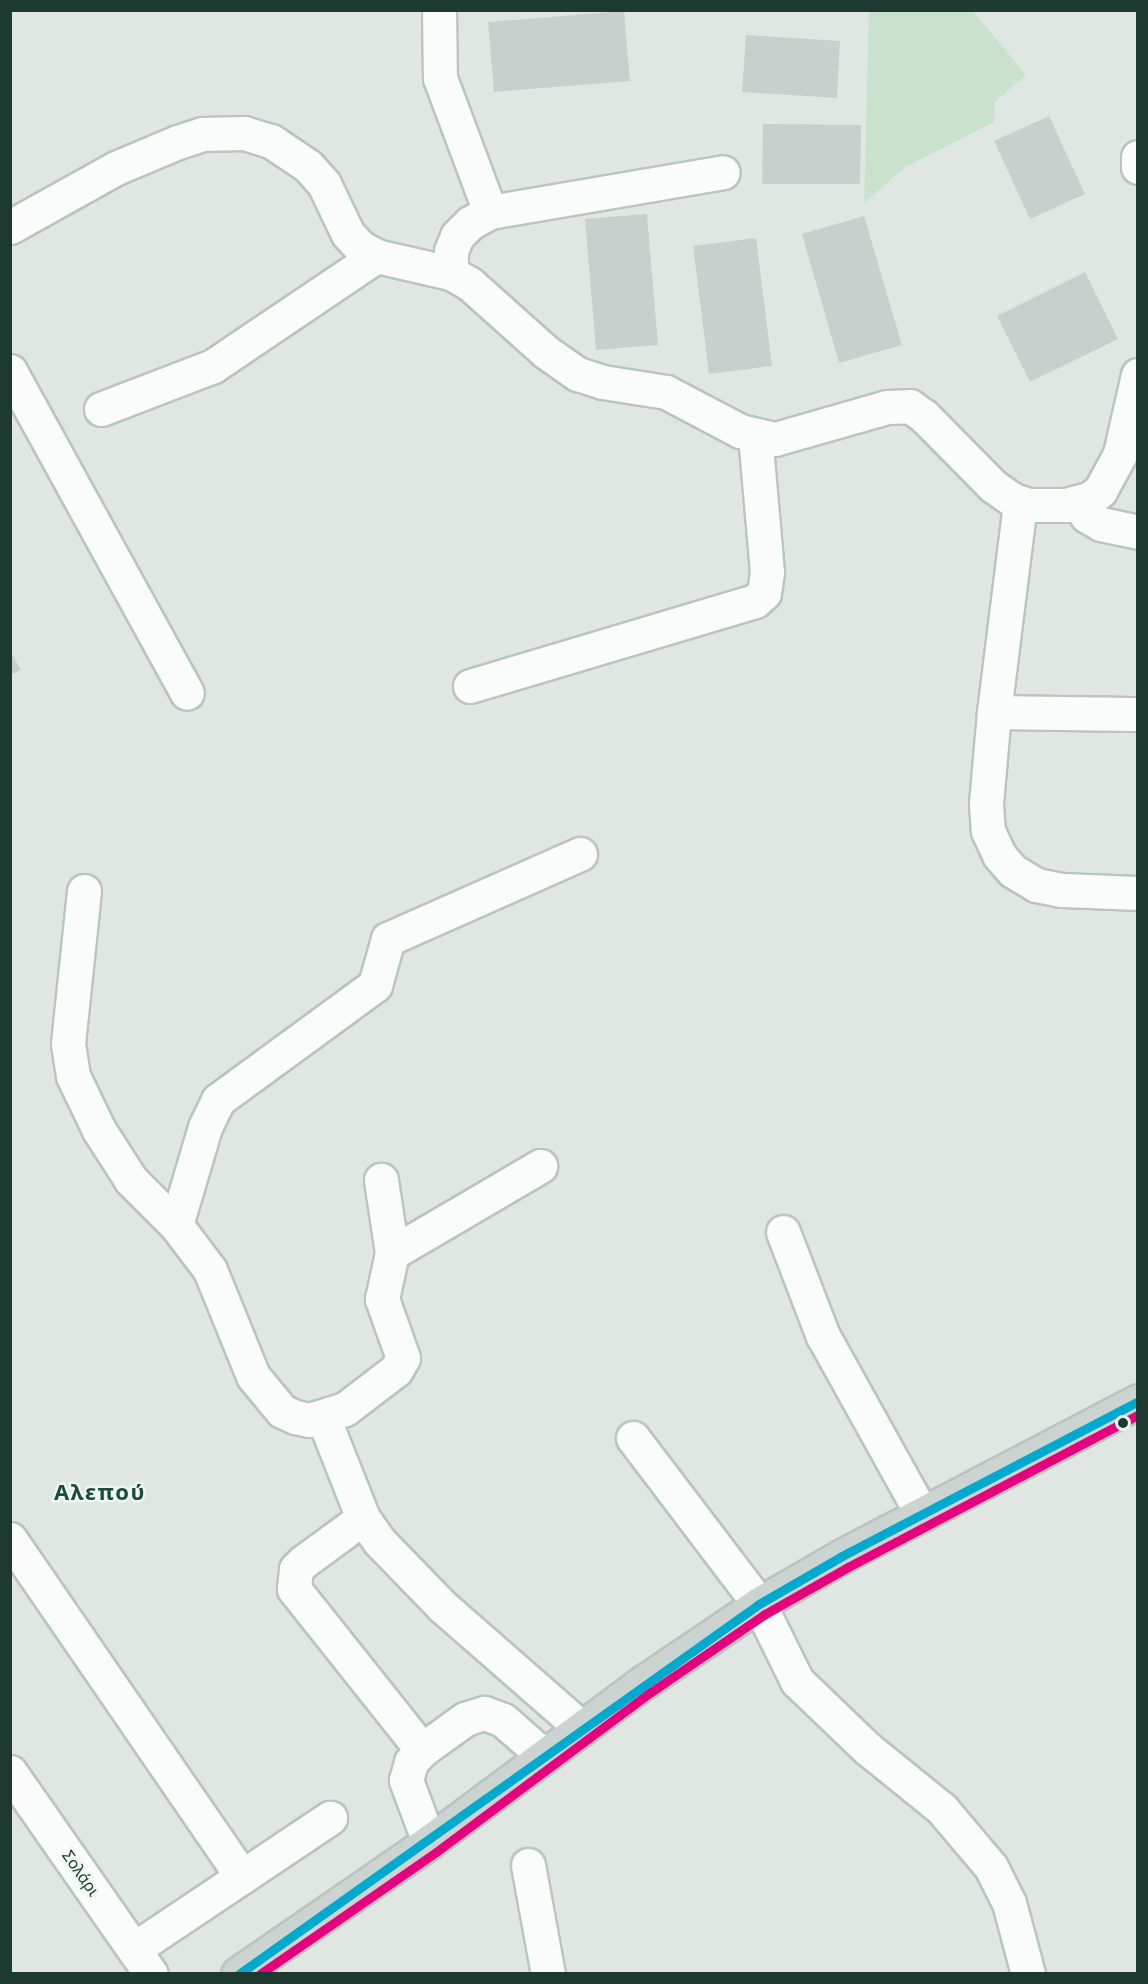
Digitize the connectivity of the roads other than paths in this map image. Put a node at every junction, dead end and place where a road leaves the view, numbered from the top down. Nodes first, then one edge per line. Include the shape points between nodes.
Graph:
1 (438, 10) edge
2 (1137, 157) edge
3 (1137, 168) edge
4 (723, 172) dead end
5 (490, 212) junction
6 (10, 227) edge
7 (376, 256) junction
8 (452, 273) junction
9 (10, 371) edge
10 (1137, 375) edge
11 (101, 409) dead end
12 (755, 436) junction
13 (1077, 502) junction
14 (1020, 503) junction
15 (1137, 532) edge
16 (470, 687) dead end
17 (187, 693) dead end
18 (994, 712) junction
19 (1137, 714) edge
20 (580, 854) dead end
21 (84, 891) dead end
22 (1137, 893) edge
23 (540, 1166) dead end
24 (381, 1180) dead end
25 (176, 1226) junction
26 (783, 1232) dead end
27 (392, 1253) junction
28 (1137, 1401) edge
29 (323, 1417) junction
30 (633, 1438) dead end
31 (921, 1514) junction
32 (363, 1518) junction
33 (10, 1539) edge
34 (759, 1604) junction
35 (580, 1727) junction
36 (422, 1750) junction
37 (543, 1755) junction
38 (10, 1772) edge
39 (330, 1818) dead end
40 (429, 1842) junction
41 (528, 1865) dead end
42 (242, 1877) junction
43 (142, 1961) edge
44 (238, 1974) edge
45 (548, 1974) edge
46 (1028, 1974) edge

1 - 5 street via 440,78
2 - 3 street
4 - 5 street
5 - 8 street via 457,236 451,251
6 - 7 street via 116,168 178,142 202,134 244,133 271,141 308,166 324,184 348,234
7 - 8 street
7 - 11 street via 213,366
8 - 12 street via 494,302 566,368 603,382 666,392
9 - 17 street
10 - 13 street via 1128,428 1114,470 1100,491
12 - 14 street via 794,436 887,407 910,406 993,486
12 - 16 street via 767,572 764,593 755,601
13 - 14 street via 1050,506
13 - 15 street via 1087,516 1108,527
14 - 18 street
18 - 19 street
18 - 22 street via 986,804 988,831 999,855 1036,885
20 - 25 street via 388,939 375,985 218,1100 205,1127
21 - 25 street via 68,1044 70,1069 99,1130 131,1180
23 - 27 street
24 - 27 street
25 - 29 street via 210,1270 253,1376 270,1399 295,1417
26 - 31 street via 823,1336
27 - 29 street via 382,1299 403,1351 400,1364 345,1409
28 - 31 main road
29 - 32 street
30 - 34 street
31 - 34 main road
32 - 35 street via 379,1541 442,1606
32 - 36 street via 296,1569 294,1588
33 - 42 street
34 - 35 main road
34 - 46 street via 797,1681 868,1749 942,1809 991,1867 1009,1903
35 - 37 main road
36 - 37 street via 465,1719 484,1713 503,1720
36 - 40 street via 411,1762 406,1780
37 - 40 main road
38 - 43 street, Σολάρι
39 - 42 street
40 - 44 main road
41 - 45 street
42 - 43 street

